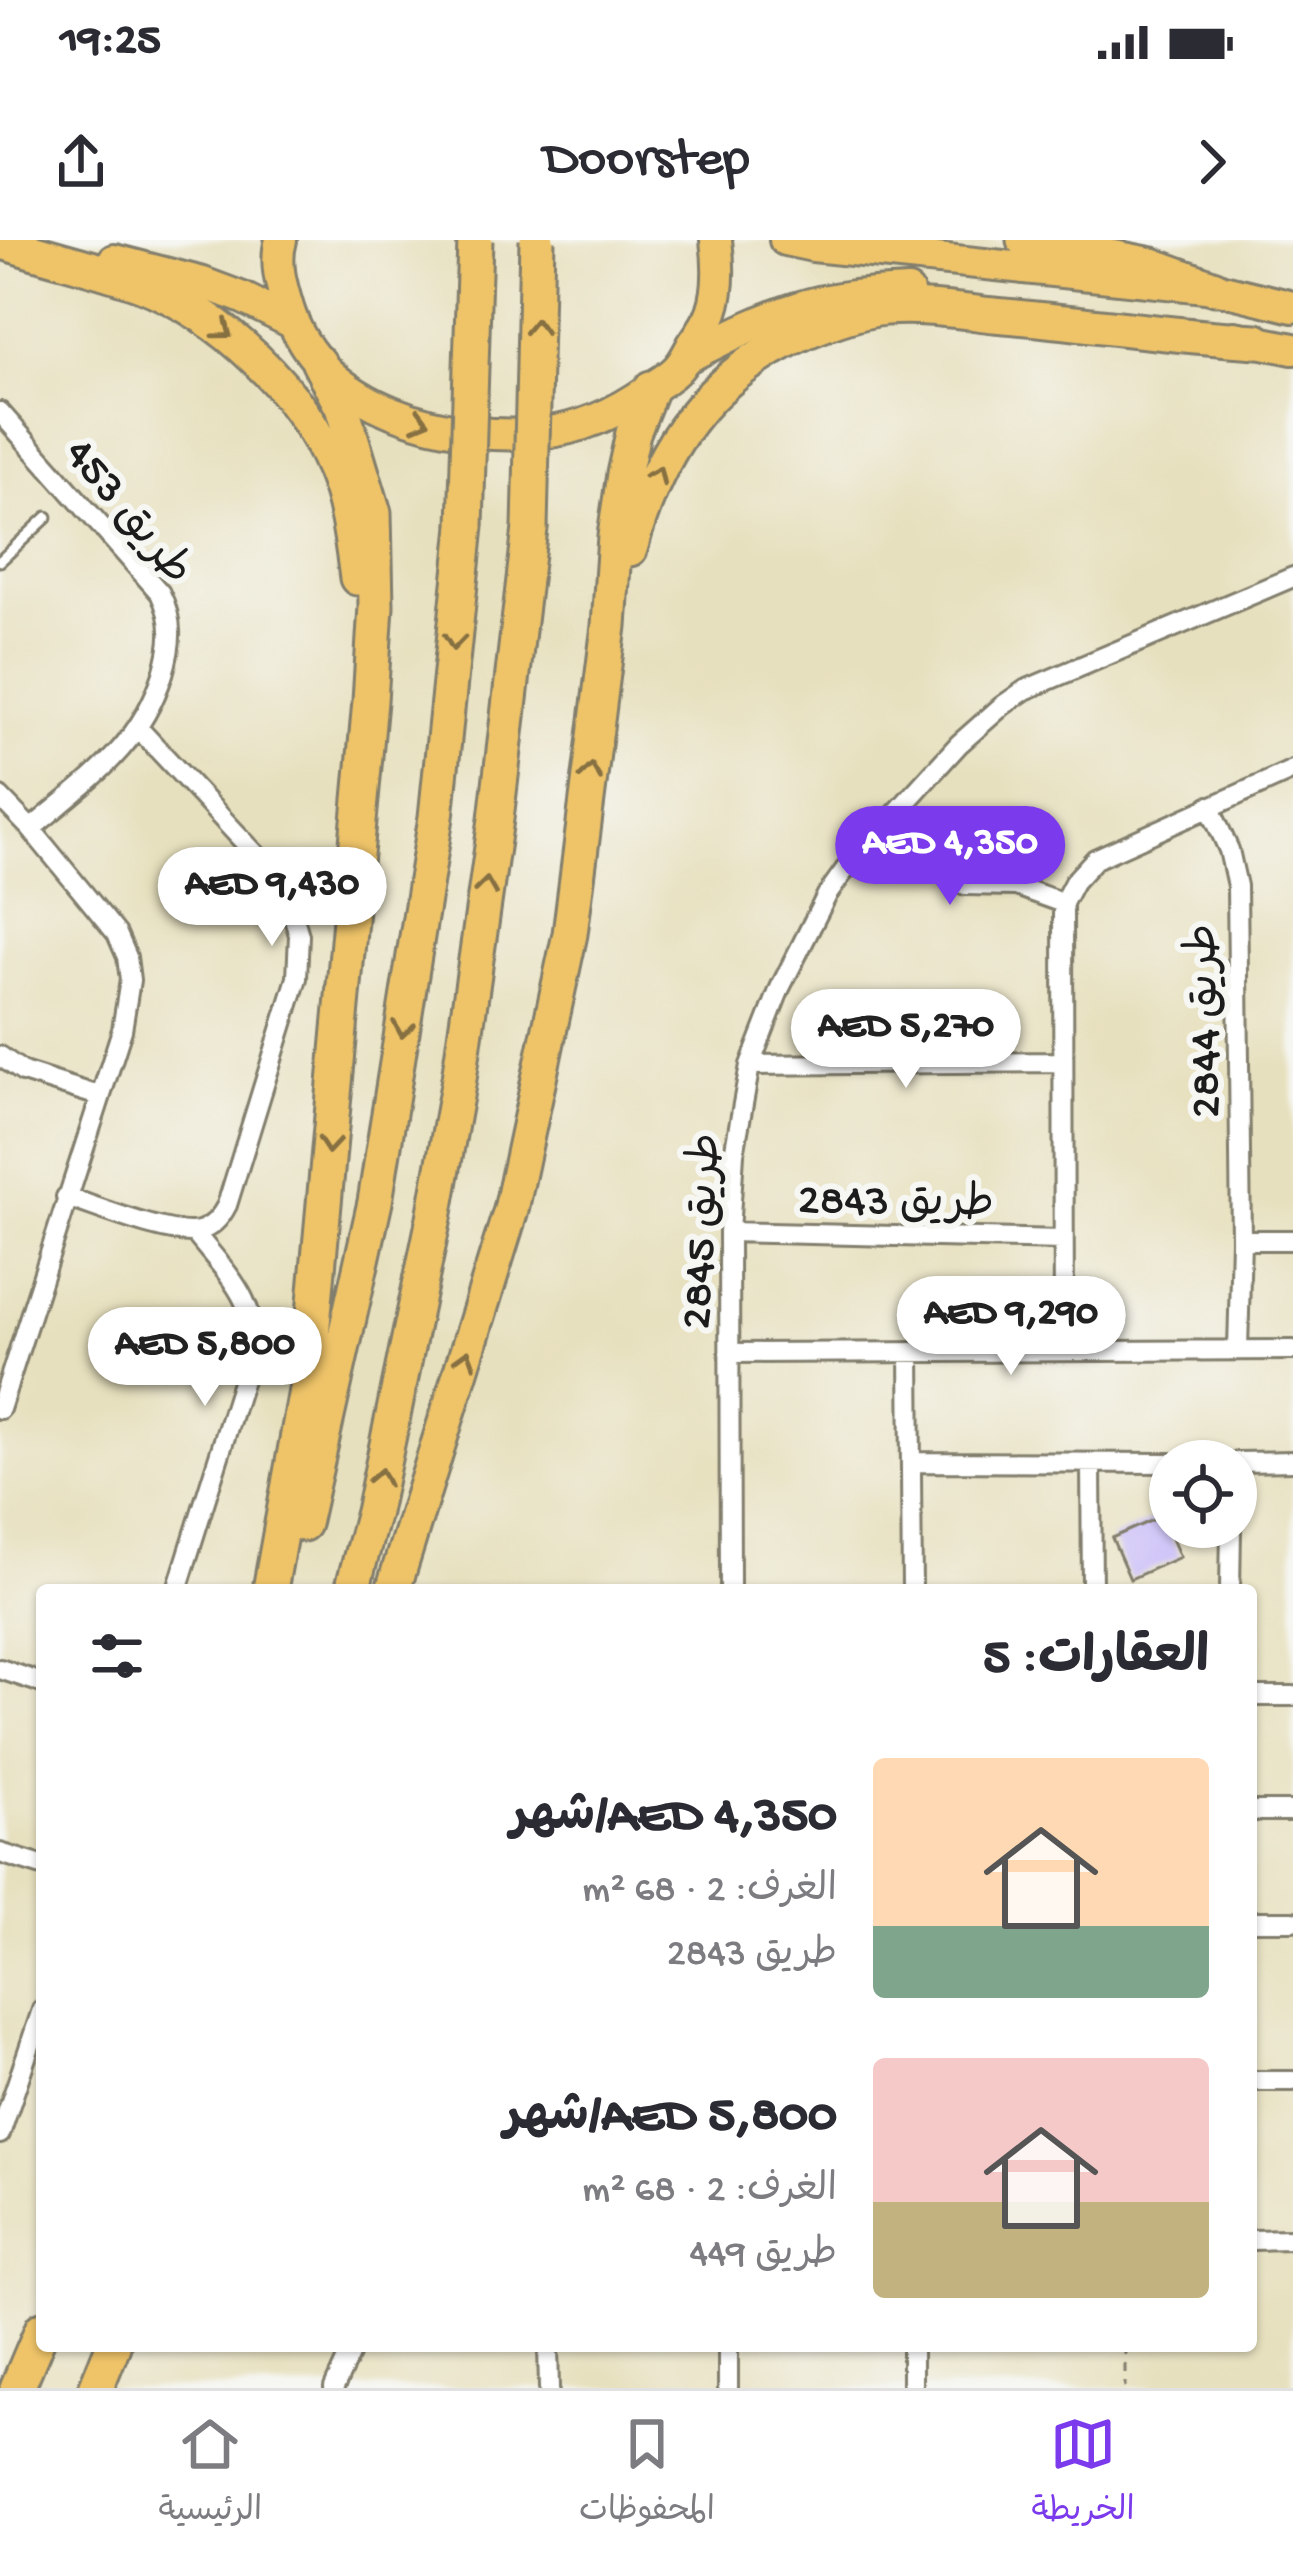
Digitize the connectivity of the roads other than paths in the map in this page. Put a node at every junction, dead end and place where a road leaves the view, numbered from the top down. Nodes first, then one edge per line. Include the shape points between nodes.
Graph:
1 (45, 240) edge
2 (281, 240) edge
3 (475, 240) edge
4 (537, 240) edge
5 (716, 240) edge
6 (785, 240) edge
7 (1024, 240) edge
8 (0, 242) edge
9 (1215, 288) junction
10 (1293, 307) edge
11 (293, 323) junction
12 (1257, 341) junction
13 (1293, 349) edge
14 (684, 359) junction
15 (319, 363) junction
16 (651, 388) junction
17 (0, 412) edge
18 (47, 517) dead end
19 (0, 561) edge
20 (1293, 577) edge
21 (609, 626) junction
22 (139, 729) junction
23 (1293, 770) edge
24 (362, 778) junction
25 (0, 797) edge
26 (1209, 806) junction
27 (888, 822) junction
28 (31, 829) junction
29 (1063, 903) junction
30 (0, 1056) edge
31 (1063, 1062) junction
32 (750, 1064) junction
33 (99, 1096) junction
34 (66, 1197) junction
35 (194, 1232) junction
36 (729, 1232) junction
37 (1062, 1240) junction
38 (1241, 1240) junction
39 (1293, 1240) edge
40 (1238, 1349) junction
41 (1293, 1349) edge
42 (1064, 1351) junction
43 (910, 1352) junction
44 (729, 1353) junction
45 (0, 1409) edge
46 (1293, 1461) edge
47 (911, 1462) junction
48 (1257, 1462) edge
49 (1149, 1463) edge
50 (1091, 1464) junction
51 (1231, 1548) edge
52 (179, 1584) edge
53 (271, 1584) edge
54 (288, 1584) edge
55 (353, 1584) edge
56 (395, 1584) edge
57 (730, 1584) edge
58 (912, 1584) edge
59 (1092, 1584) edge
60 (1230, 1584) edge
61 (0, 1669) edge
62 (36, 1681) edge
63 (1257, 1696) edge
64 (1293, 1696) edge
65 (1257, 1811) edge
66 (1293, 1811) edge
67 (0, 1853) edge
68 (36, 1864) edge
69 (1257, 1921) edge
70 (1293, 1921) edge
71 (36, 2027) edge
72 (1257, 2081) edge
73 (1293, 2081) edge
74 (0, 2134) edge
75 (1257, 2240) edge
76 (1293, 2240) edge
77 (36, 2343) edge
78 (111, 2352) edge
79 (350, 2352) edge
80 (548, 2352) edge
81 (728, 2352) edge
82 (912, 2352) edge
83 (17, 2388) edge
84 (96, 2388) edge
85 (334, 2388) edge
86 (549, 2388) edge
87 (728, 2388) edge
88 (912, 2388) edge

1 - 11 main road via 203,283
2 - 11 main road via 280,282
3 -> 54 highway, bridge via 466,526 436,817 375,1202
55 -> 4 highway, bridge via 434,1218 496,819 530,528
5 - 14 main road via 711,315
6 - 9 main road
7 - 9 highway via 1152,265
8 -> 24 highway via 142,284 196,310 273,377 308,424 350,520 361,602
9 - 10 main road
11 - 15 main road
12 - 13 main road
12 - 14 main road via 915,292 797,308
21 -> 12 highway via 646,499 688,423 757,356 830,321 885,308 934,309
14 - 16 main road
15 -> 16 main road via 362,398 404,417 493,434 582,423 617,412
15 - 24 highway via 374,513 376,606
16 - 21 highway via 624,474
17 - 22 street, طريق 453 via 166,606 170,650
18 - 19 lane
20 - 27 street, طريق 2845 via 1025,689 958,744
56 -> 21 highway via 511,1210 570,934
22 - 28 street, طريق 453
22 - 35 street via 276,876 299,935 297,978 227,1205
23 - 26 street
24 -> 53 highway via 308,1379
25 - 28 street
26 - 29 street via 1095,859
26 - 38 street, طريق 2844 via 1237,886
27 - 29 street via 952,881 1016,886
27 - 32 street, طريق 2845 via 827,895
28 - 33 street via 127,957 122,1030
29 - 31 street
30 - 33 street via 22,1072
31 - 32 street
31 - 37 street
32 - 36 street, طريق 2845
33 - 34 street
34 - 35 street
34 - 45 street
35 - 52 street via 244,1298 254,1332
36 - 37 street, طريق 2843
36 - 44 street, طريق 2845
37 - 42 street
38 - 39 street
38 - 40 street, طريق 2844
40 - 41 street
40 - 42 street
42 - 43 street
43 - 44 street
43 - 47 street
44 - 57 street, طريق 2845
46 - 48 street
47 - 50 street
47 - 58 street
49 - 50 street
50 - 59 street
51 - 60 street
61 - 62 street
63 - 64 street
65 - 66 street
67 - 68 street
69 - 70 street
71 - 74 street
72 - 73 street
75 - 76 street
77 - 83 highway
78 - 84 highway
79 - 85 street
80 - 86 street
81 - 87 street
82 - 88 street

